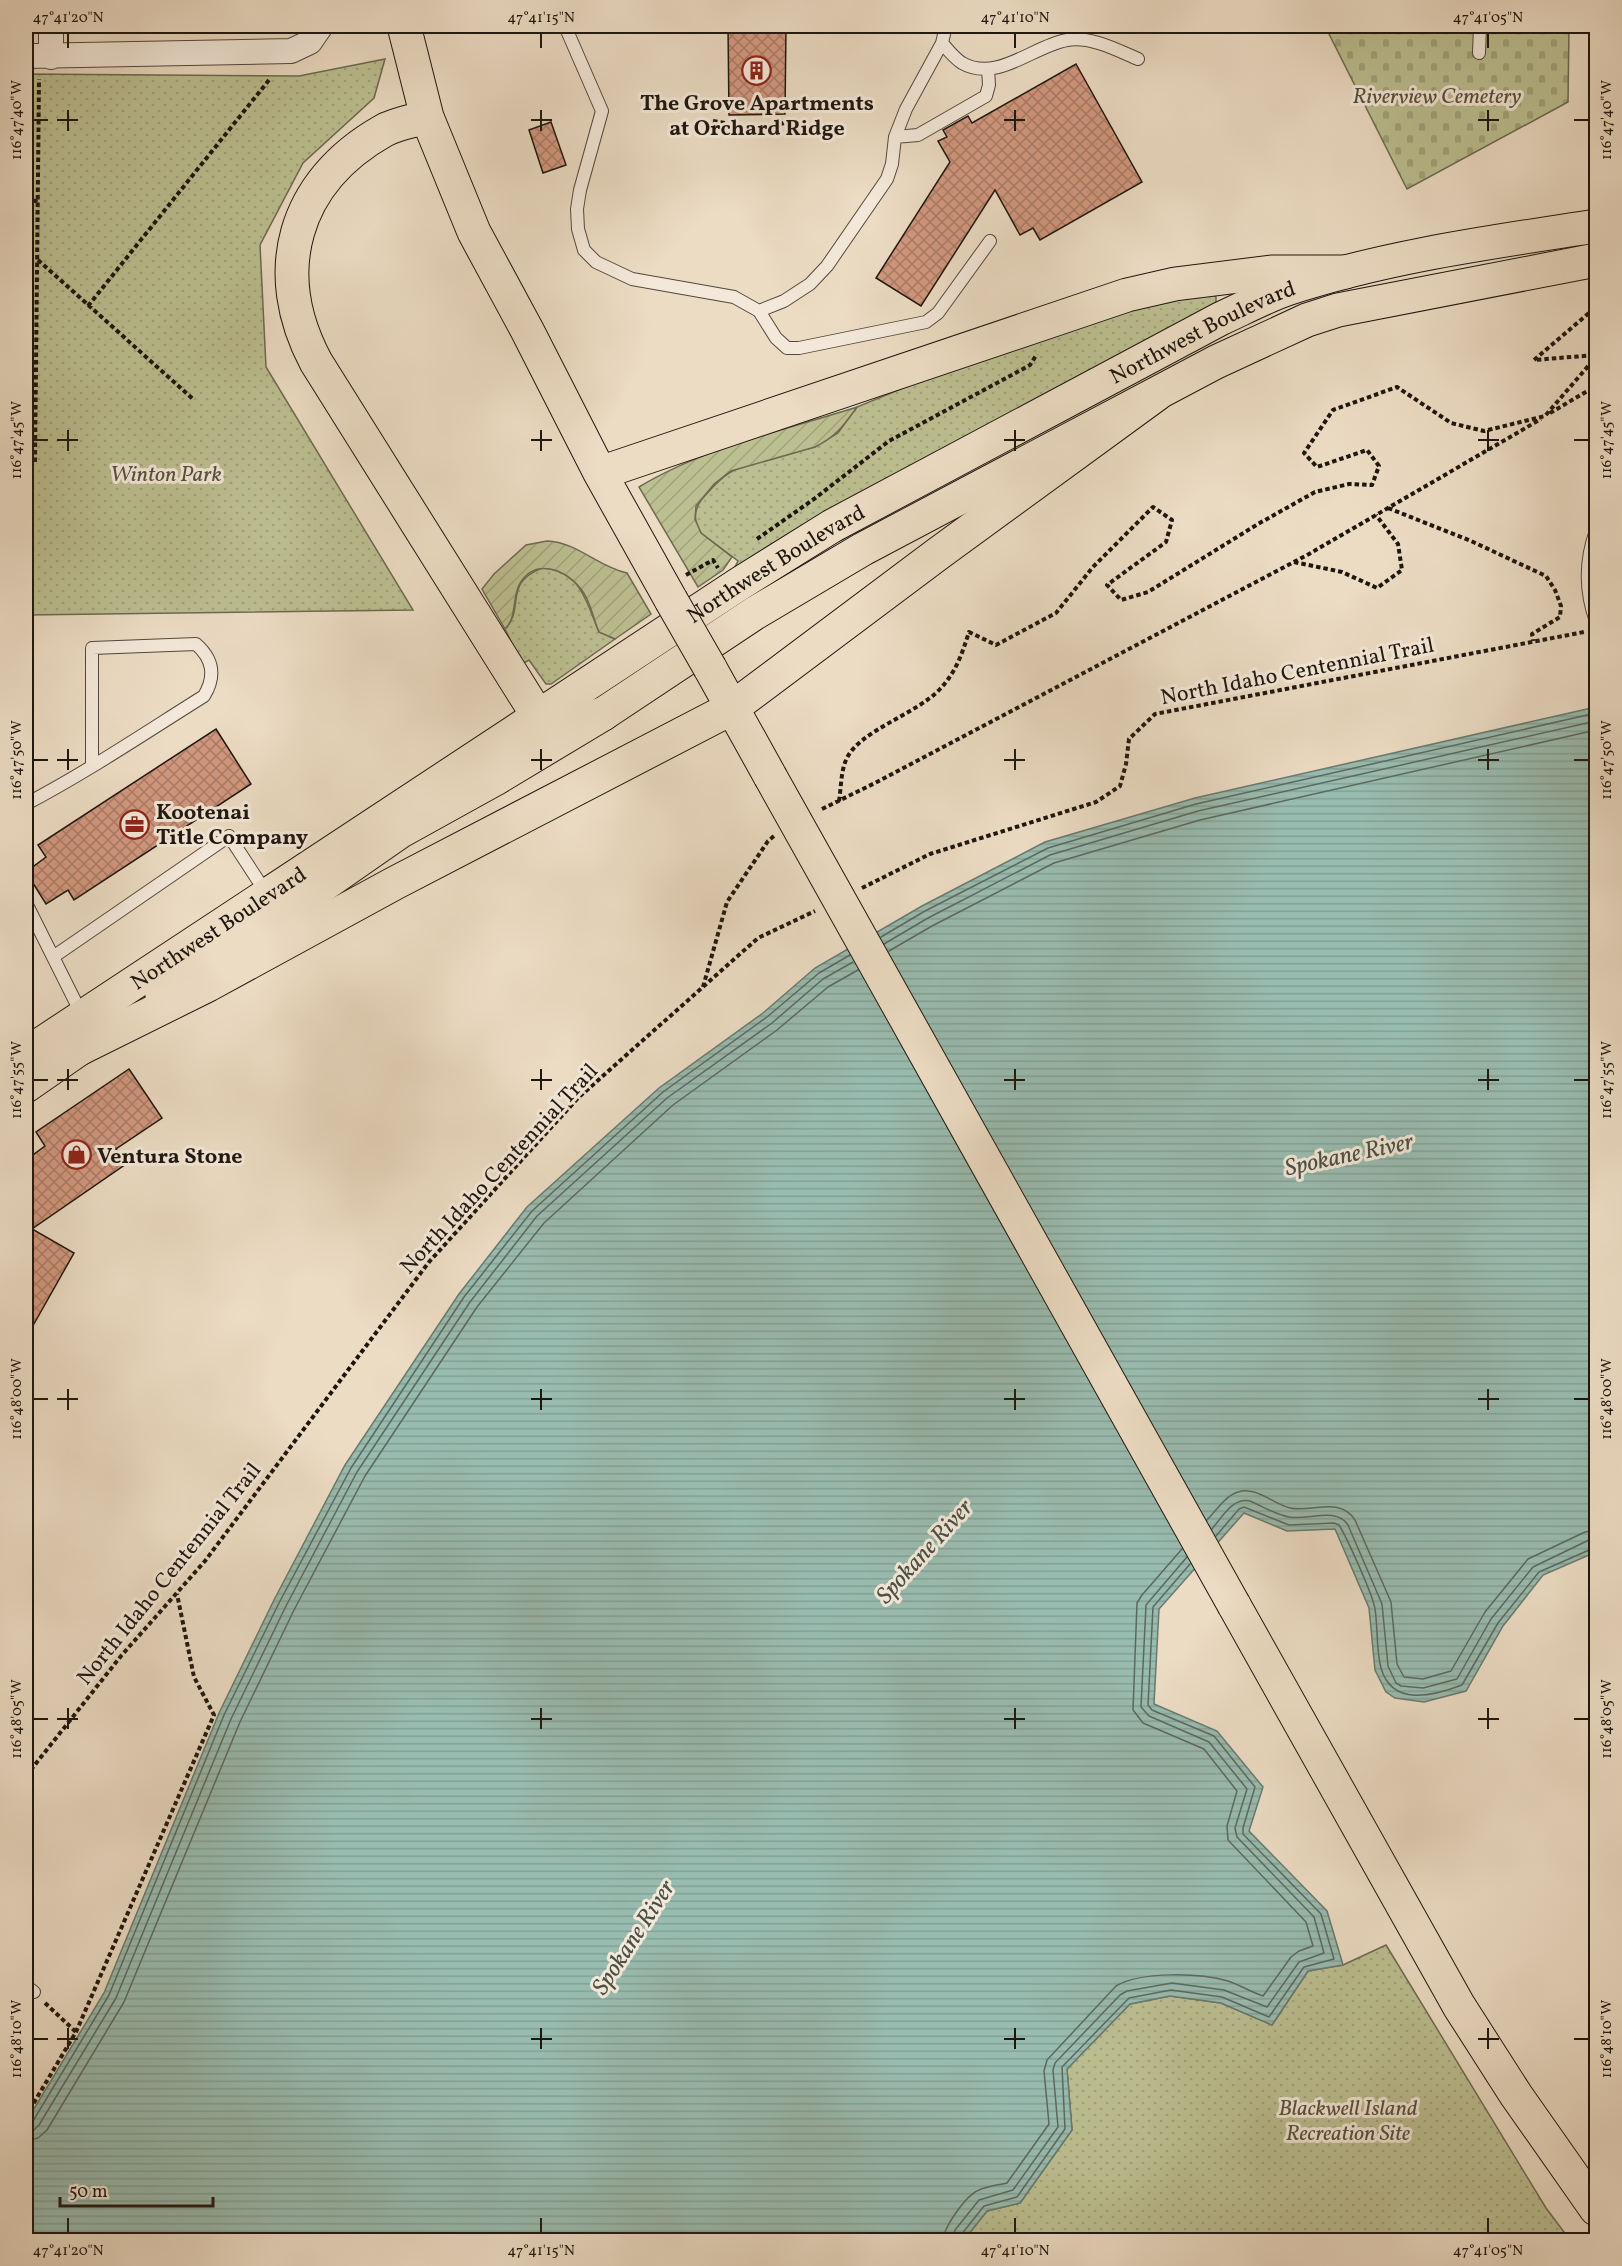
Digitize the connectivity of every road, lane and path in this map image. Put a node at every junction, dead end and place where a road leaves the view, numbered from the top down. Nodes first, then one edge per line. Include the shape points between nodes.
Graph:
1 (51, 26) edge
2 (404, 26) edge
3 (565, 26) edge
4 (946, 26) edge
5 (1480, 26) edge
6 (316, 34) edge
7 (942, 43) junction
8 (1479, 53) dead end
9 (26, 56) edge
10 (51, 57) junction
11 (1138, 59) dead end
12 (988, 69) junction
13 (39, 79) dead end
14 (269, 80) dead end
15 (427, 117) junction
16 (794, 120) dead end
17 (713, 121) dead end
18 (895, 137) junction
19 (26, 198) edge
20 (38, 202) junction
21 (1596, 226) edge
22 (990, 241) dead end
23 (37, 259) junction
24 (1596, 260) edge
25 (1345, 272) junction
26 (88, 306) junction
27 (759, 311) junction
28 (1596, 311) edge
29 (1596, 356) edge
30 (1596, 386) edge
31 (1157, 394) junction
32 (193, 399) dead end
33 (1545, 416) junction
34 (35, 462) dead end
35 (600, 473) junction
36 (1388, 508) junction
37 (1376, 514) junction
38 (1596, 531) edge
39 (1293, 562) junction
40 (723, 577) dead end
41 (678, 588) junction
42 (1596, 621) edge
43 (1586, 632) dead end
44 (1533, 641) junction
45 (732, 708) junction
46 (603, 714) junction
47 (538, 716) junction
48 (92, 766) junction
49 (839, 801) junction
50 (26, 804) edge
51 (822, 808) dead end
52 (776, 834) dead end
53 (857, 890) dead end
54 (267, 895) junction
55 (26, 903) edge
56 (815, 910) dead end
57 (53, 957) junction
58 (702, 987) junction
59 (83, 1016) junction
60 (71, 1053) junction
61 (26, 1054) edge
62 (26, 1086) edge
63 (177, 1594) junction
64 (26, 1776) edge
65 (30, 1989) edge
66 (76, 2032) junction
67 (26, 2116) edge
68 (1596, 2209) edge

1 - 10 street
2 - 15 main road
3 - 27 lane via 603,111 577,209 584,250 596,262 632,279 734,297
4 - 7 lane
5 - 8 lane
6 - 10 street via 291,51
7 - 12 lane via 960,61 973,68
7 - 18 lane
9 - 10 street
11 - 12 lane via 1106,45 1069,39
12 - 18 lane via 986,96 918,135
13 - 20 path
14 - 26 path
15 - 35 main road via 474,232
15 - 47 main road via 385,130 354,151 315,192 299,225 293,253 291,279 297,313 316,362
16 - 17 path via 753,128
18 - 27 lane via 887,179 828,267 798,292
19 - 20 path
20 - 23 path
21 - 25 main road, Northwest Boulevard via 1460,247
22 - 27 lane via 938,314 926,322 787,348
23 - 26 path
23 - 34 path
24 - 31 main road, Northwest Boulevard via 1338,310 1263,340
25 - 35 main road via 1271,272 1175,284 1127,295
25 - 47 main road, Northwest Boulevard via 1285,290 1220,319 832,526
26 - 32 path
28 - 29 path via 1534,360
29 - 33 path
30 - 33 path
31 - 45 main road
31 - 46 main road, Northwest Boulevard via 863,549 754,613
33 - 36 path
33 - 49 path via 1484,431 1451,423 1397,387 1333,410 1304,453 1317,467 1367,450 1379,466 1372,485 1349,484 1315,492 1148,592 1121,600 1107,585 1166,542 1172,520 1153,507 1093,567 1056,613 996,645 969,632 958,666 939,690 860,742 846,760
35 - 41 main road
36 - 37 path
36 - 44 path via 1546,576 1561,606 1560,617 1532,634
37 - 39 path
37 - 39 path via 1398,544 1402,570 1377,588 1342,572
38 - 42 lane via 1588,574
39 - 49 path
40 - 41 path via 713,560
41 - 45 main road, bridge via 710,668
43 - 44 path, North Idaho Centennial Trail
44 - 53 path, North Idaho Centennial Trail via 1155,714 1129,739 1120,786 1096,802 930,854
45 - 60 main road via 395,883 217,981
45 - 68 main road, bridge via 1459,2006
46 - 47 main road via 560,724
46 - 60 main road, Northwest Boulevard via 401,831 214,961
47 - 54 main road, Northwest Boulevard
48 - 48 lane via 204,696 210,663 207,653 196,644 92,648
48 - 50 lane
49 - 51 path
52 - 58 path via 727,902
54 - 57 lane via 229,836
54 - 59 main road, Northwest Boulevard
55 - 57 lane
56 - 58 path, North Idaho Centennial Trail via 758,938
57 - 59 lane
58 - 63 path, North Idaho Centennial Trail via 578,1098 429,1263
59 - 61 main road, Northwest Boulevard
60 - 62 main road, Northwest Boulevard
63 - 64 path, North Idaho Centennial Trail
63 - 66 path via 194,1677 214,1716
65 - 66 path
66 - 67 path

